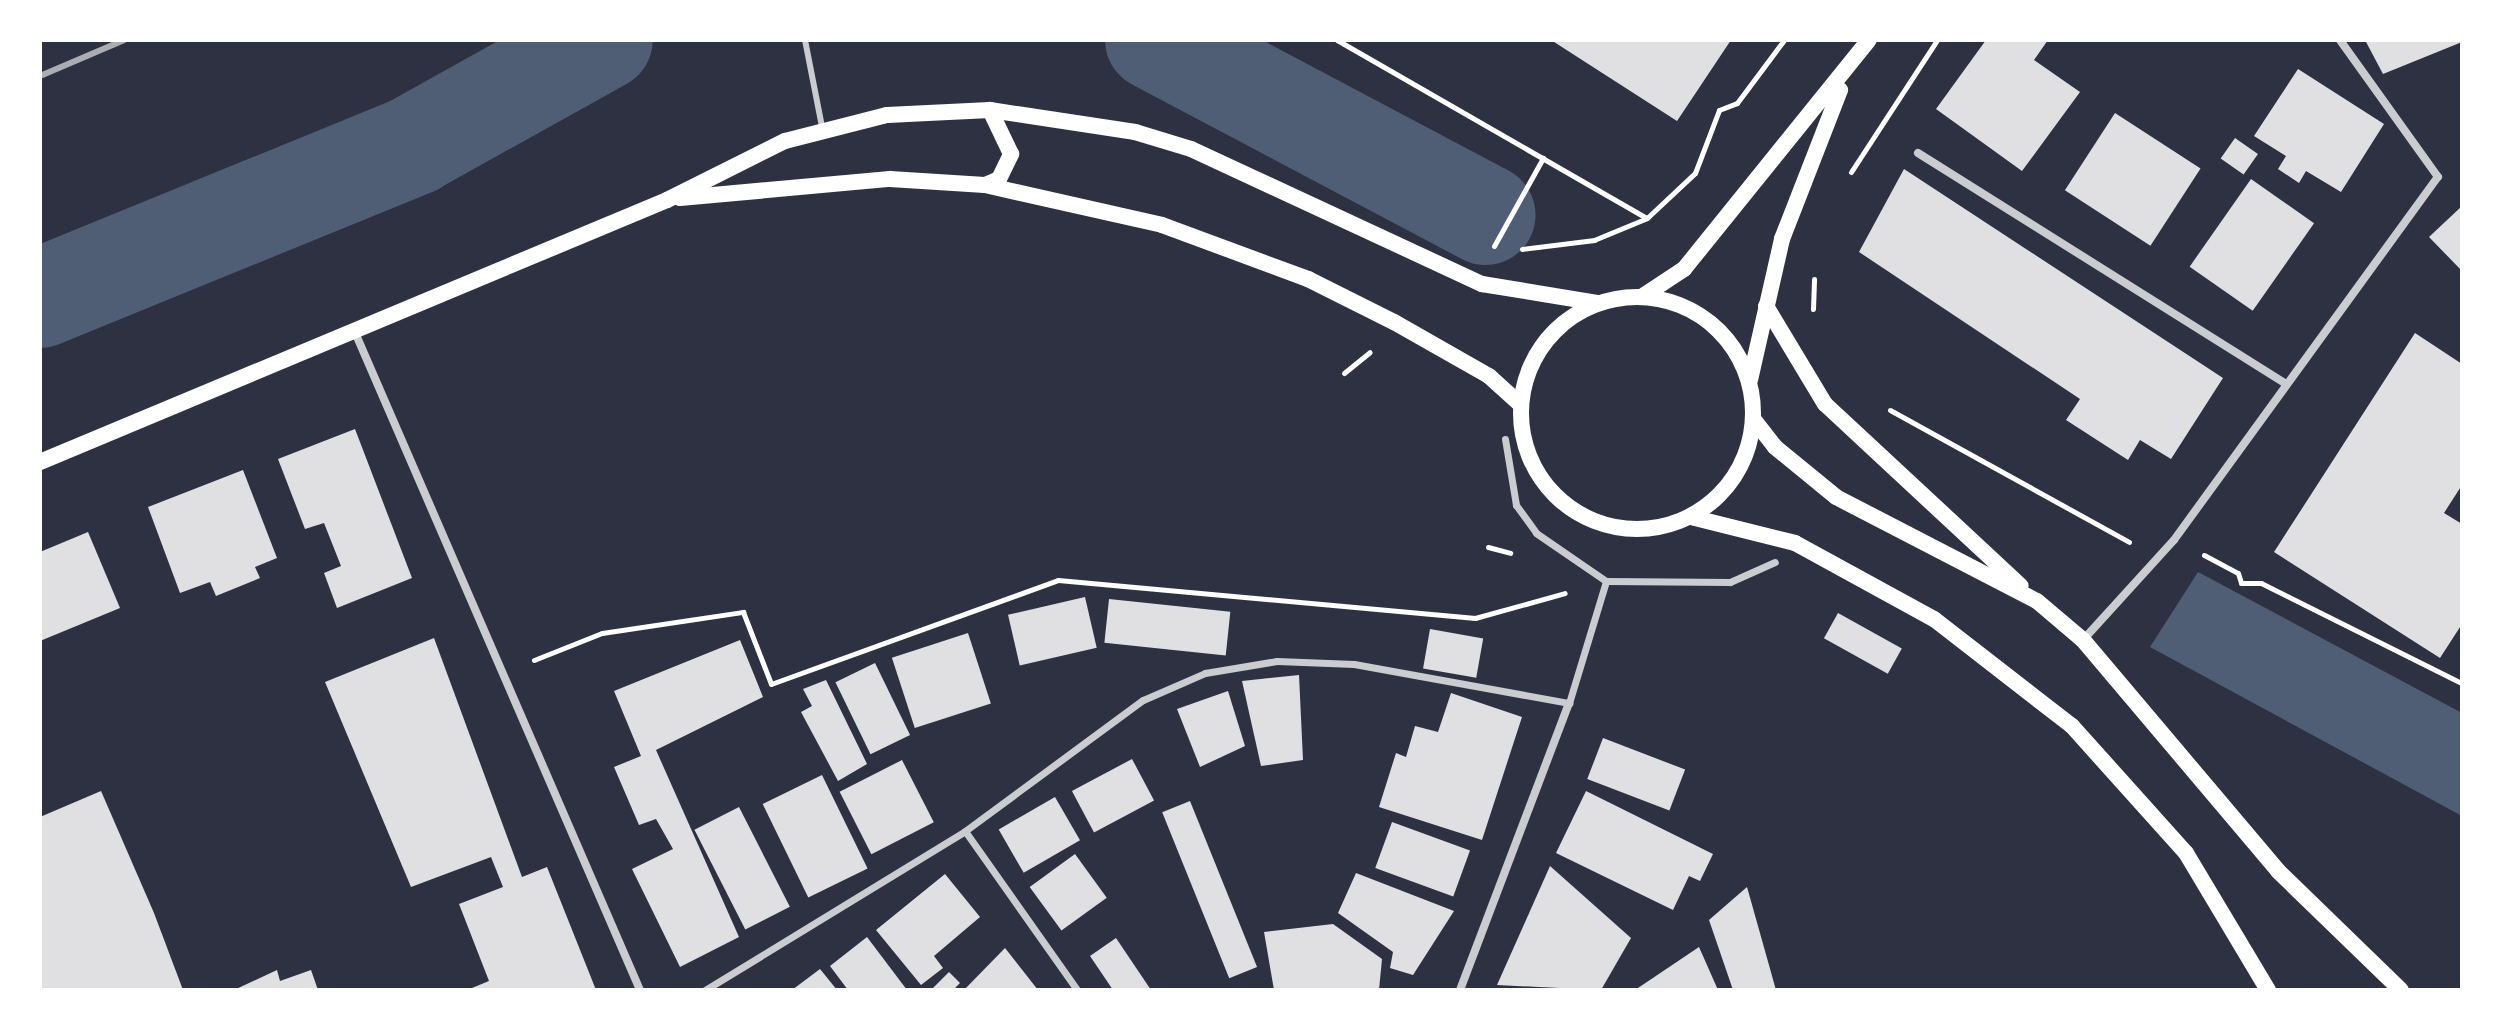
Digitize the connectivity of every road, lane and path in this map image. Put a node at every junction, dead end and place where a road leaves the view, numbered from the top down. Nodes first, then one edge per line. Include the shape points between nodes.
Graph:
1 (805, 40) edge
2 (1337, 40) edge
3 (1784, 40) edge
4 (1869, 40) edge
5 (1937, 40) edge
6 (2340, 40) edge
7 (1845, 77) junction
8 (990, 110) junction
9 (822, 127) junction
10 (1918, 153) dead end
11 (1543, 158) junction
12 (1846, 180) dead end
13 (985, 185) junction
14 (667, 200) junction
15 (1647, 218) junction
16 (1480, 244) dead end
17 (1494, 246) junction
18 (1814, 272) dead end
19 (1643, 296) junction
20 (1598, 303) junction
21 (1766, 306) junction
22 (1821, 320) dead end
23 (354, 330) junction
24 (1380, 344) dead end
25 (1344, 373) dead end
26 (1750, 381) junction
27 (2285, 383) junction
28 (1876, 401) dead end
29 (1521, 405) junction
30 (1754, 420) junction
31 (1505, 439) dead end
32 (40, 462) edge
33 (1691, 517) junction
34 (2126, 542) dead end
35 (2206, 556) dead end
36 (1775, 562) dead end
37 (1606, 581) junction
38 (2037, 601) junction
39 (2083, 640) junction
40 (503, 672) junction
41 (2462, 683) edge
42 (1569, 703) junction
43 (965, 831) junction
44 (640, 990) edge
45 (705, 990) edge
46 (1077, 990) edge
47 (1460, 990) edge
48 (2268, 990) edge
49 (2401, 990) edge

1 - 9 lane
2 - 11 path
3 - 15 path via 1737,103 1719,110 1695,173
4 - 7 main road
5 - 12 path
6 - 27 street via 2438,177
7 - 19 main road via 1684,269
7 - 21 main road via 1782,239
8 - 9 main road
8 - 13 main road via 1011,154 999,179
8 - 20 main road via 1067,117 1191,149 1482,284
9 - 14 main road
10 - 27 street
11 - 15 path
11 - 17 path
13 - 14 main road via 811,181
13 - 29 main road via 1162,225 1308,279 1459,357
14 - 23 main road
15 - 17 path via 1594,240 1533,250
16 - 17 path
18 - 22 path via 1813,315
19 - 20 main road
19 - 26 main road via 1694,311 1724,335
20 - 29 main road via 1543,344
21 - 26 main road
21 - 38 main road via 1825,404
23 - 32 main road
23 - 40 street
24 - 25 path
26 - 30 main road
27 - 39 street via 2174,540
28 - 34 path
29 - 33 main road via 1533,466 1574,512 1633,530
30 - 33 main road via 1746,458 1724,492
30 - 38 main road via 1775,447 1836,497
31 - 37 street via 1516,505 1530,524
33 - 48 main road via 1795,543 1934,619 2072,726 2186,853
35 - 41 path via 2238,573 2241,583 2261,583
36 - 37 street via 1730,582
37 - 40 path via 1475,618 1058,580 771,684 743,612 602,633
37 - 42 street
38 - 39 main road
39 - 49 main road via 2278,871
40 - 44 street
42 - 43 street via 1354,664 1277,661 1205,673 1143,700
42 - 47 street
43 - 45 street
43 - 46 street

